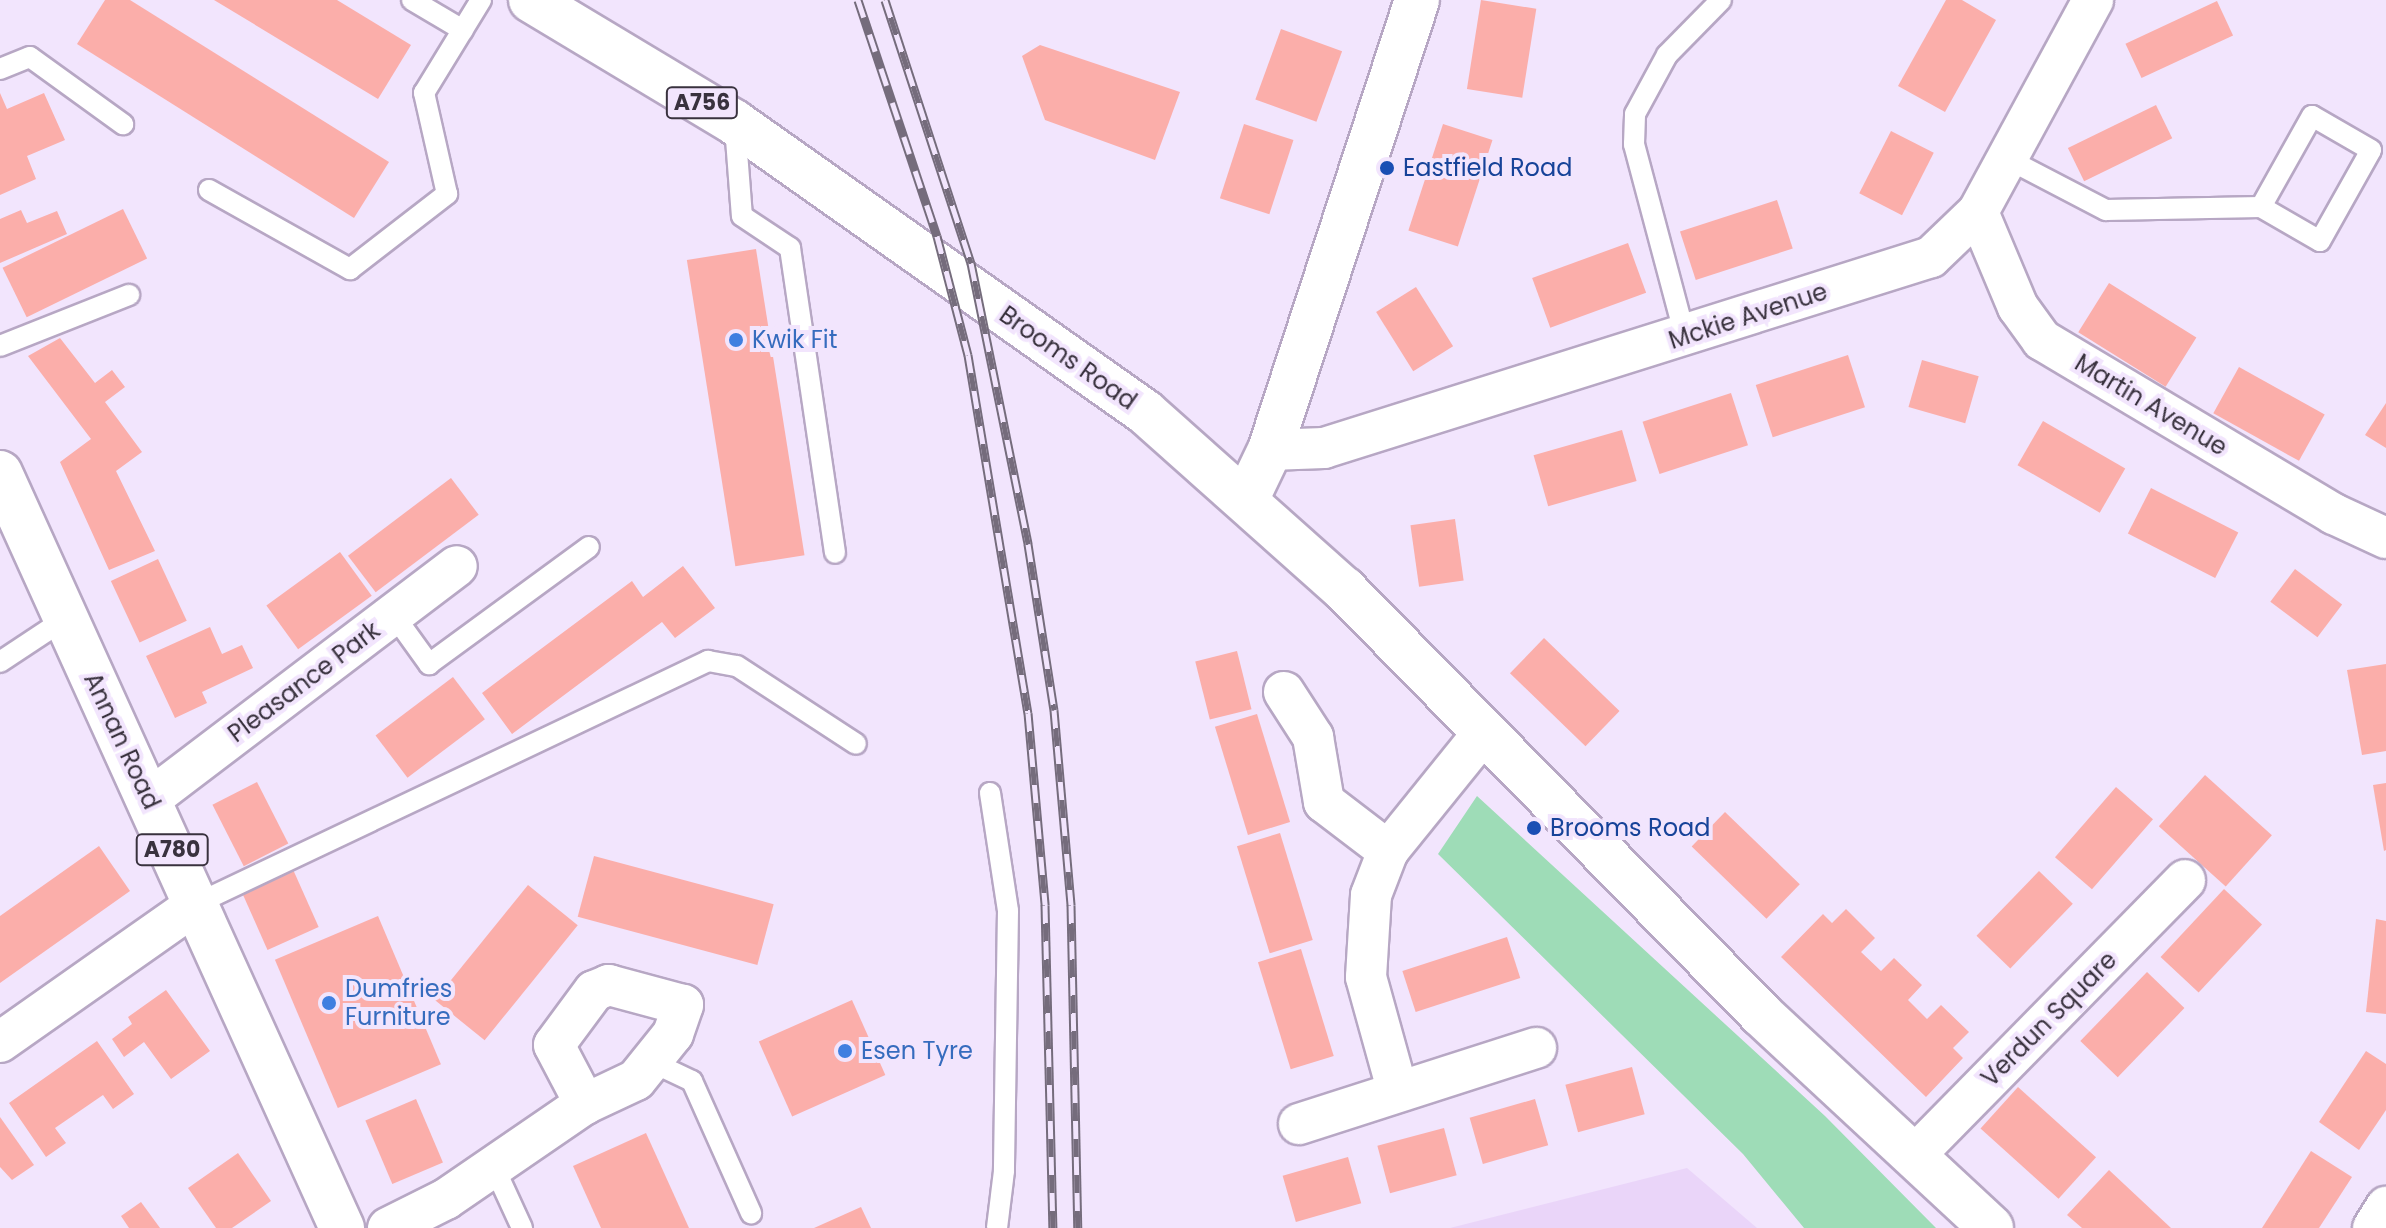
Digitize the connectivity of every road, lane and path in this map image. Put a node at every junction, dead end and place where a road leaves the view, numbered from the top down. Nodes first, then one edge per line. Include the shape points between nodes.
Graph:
1 (412, 0) edge
2 (481, 0) edge
3 (531, 0) edge
4 (1417, 0) edge
5 (1721, 0) edge
6 (2093, 0) edge
7 (463, 30) junction
8 (0, 69) edge
9 (734, 122) junction
10 (123, 124) dead end
11 (2004, 157) junction
12 (209, 190) dead end
13 (2261, 207) junction
14 (1978, 212) junction
15 (129, 295) dead end
16 (1685, 336) junction
17 (0, 346) edge
18 (1270, 450) junction
19 (0, 473) edge
20 (1247, 498) junction
21 (2386, 538) edge
22 (589, 547) dead end
23 (835, 553) dead end
24 (457, 566) dead end
25 (393, 614) junction
26 (65, 619) junction
27 (0, 662) edge
28 (1284, 692) dead end
29 (1485, 731) junction
30 (856, 744) dead end
31 (990, 793) dead end
32 (150, 799) junction
33 (1388, 851) junction
34 (2185, 880) dead end
35 (196, 904) junction
36 (0, 1042) edge
37 (1536, 1048) dead end
38 (654, 1063) junction
39 (1397, 1089) junction
40 (585, 1104) junction
41 (1299, 1124) dead end
42 (1913, 1157) junction
43 (494, 1167) junction
44 (2386, 1207) edge
45 (751, 1213) dead end
46 (335, 1225) edge
47 (388, 1228) edge
48 (522, 1228) edge
49 (997, 1228) edge
50 (1991, 1228) edge
51 (2373, 1228) edge

1 - 7 lane
2 - 7 lane
3 - 9 main road, Brooms Road / A756
4 - 18 main road
5 - 16 lane via 1667,55 1635,114 1634,144
6 - 11 street, Mckie Avenue
7 - 12 lane via 424,93 447,194 350,269
8 - 10 lane via 30,57
9 - 20 main road, Brooms Road / A756 via 1145,412
9 - 23 lane via 742,216 790,248
11 - 13 lane via 2106,210
11 - 14 street, Mckie Avenue
13 - 13 lane via 2312,116 2371,150 2320,241
14 - 16 street, Mckie Avenue via 1931,257
14 - 21 street, Martin Avenue via 2018,307 2042,340 2334,514
15 - 17 lane
16 - 18 street, Mckie Avenue via 1324,448
18 - 20 main road
19 - 26 main road, Annan Road / A780
20 - 29 main road, Brooms Road / A756
22 - 25 lane via 429,664
24 - 25 street, Pleasance Park
25 - 32 street, Pleasance Park
26 - 27 lane
26 - 32 main road, Annan Road / A780
28 - 33 street via 1313,737 1324,802
29 - 33 street
29 - 42 main road, Brooms Road / A756 via 1761,1014
30 - 35 lane via 737,666 708,661
31 - 49 lane via 1008,911 1004,1171
32 - 35 main road, Annan Road / A780
33 - 39 street via 1371,895 1366,977
34 - 42 street, Verdun Square
35 - 36 street
35 - 46 main road, Annan Road / A780
37 - 39 street
38 - 40 street via 636,1080
38 - 40 street via 683,1005 609,985 594,991 554,1045
38 - 45 lane via 692,1081
39 - 41 street
40 - 43 street
42 - 50 main road, Brooms Road / A756
43 - 47 street
43 - 48 lane
44 - 51 street

